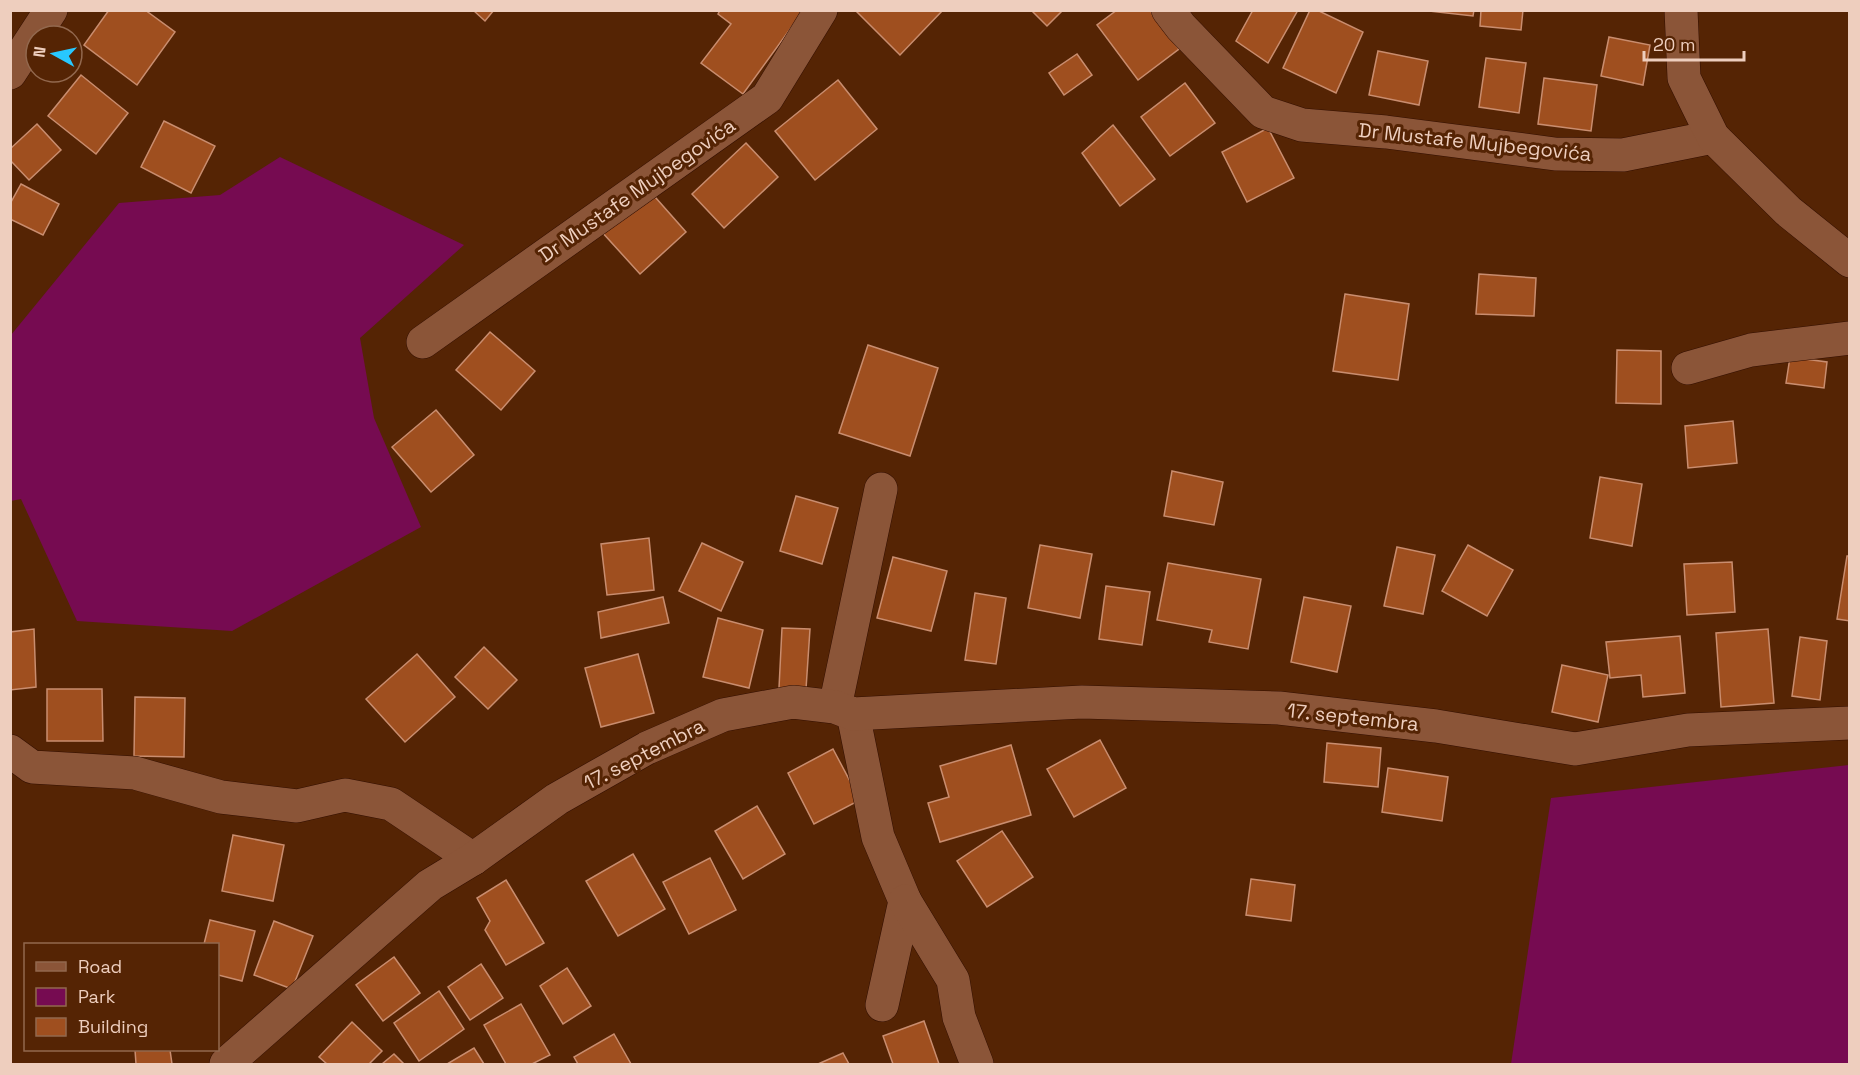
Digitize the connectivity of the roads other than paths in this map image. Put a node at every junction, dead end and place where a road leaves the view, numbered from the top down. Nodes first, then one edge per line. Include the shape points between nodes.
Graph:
1 (51, 10) edge
2 (821, 10) edge
3 (1168, 10) edge
4 (1682, 10) edge
5 (10, 73) edge
6 (1713, 137) junction
7 (1850, 261) edge
8 (1850, 338) edge
9 (423, 342) dead end
10 (1688, 368) dead end
11 (881, 489) dead end
12 (844, 710) junction
13 (1850, 723) edge
14 (10, 751) edge
15 (473, 859) junction
16 (905, 901) junction
17 (882, 1005) dead end
18 (226, 1065) edge
19 (977, 1065) edge

1 - 5 street
2 - 9 street, Dr Mustafe Mujbegovića via 767,98
3 - 6 street, Dr Mustafe Mujbegovića via 1263,112 1302,125 1555,154 1623,155
4 - 6 street via 1684,78
6 - 7 street via 1788,211
8 - 10 street via 1751,350
11 - 12 street
12 - 13 street, 17. septembra via 1082,702 1278,708 1436,726 1575,749 1688,730
12 - 15 street, 17. septembra via 792,702 723,715 647,748 557,799
12 - 16 street via 878,837
14 - 15 street via 32,767 135,773 220,797 297,806 345,795 392,804
15 - 18 street, 17. septembra via 430,885
16 - 17 street
16 - 19 street via 952,980 959,1017

